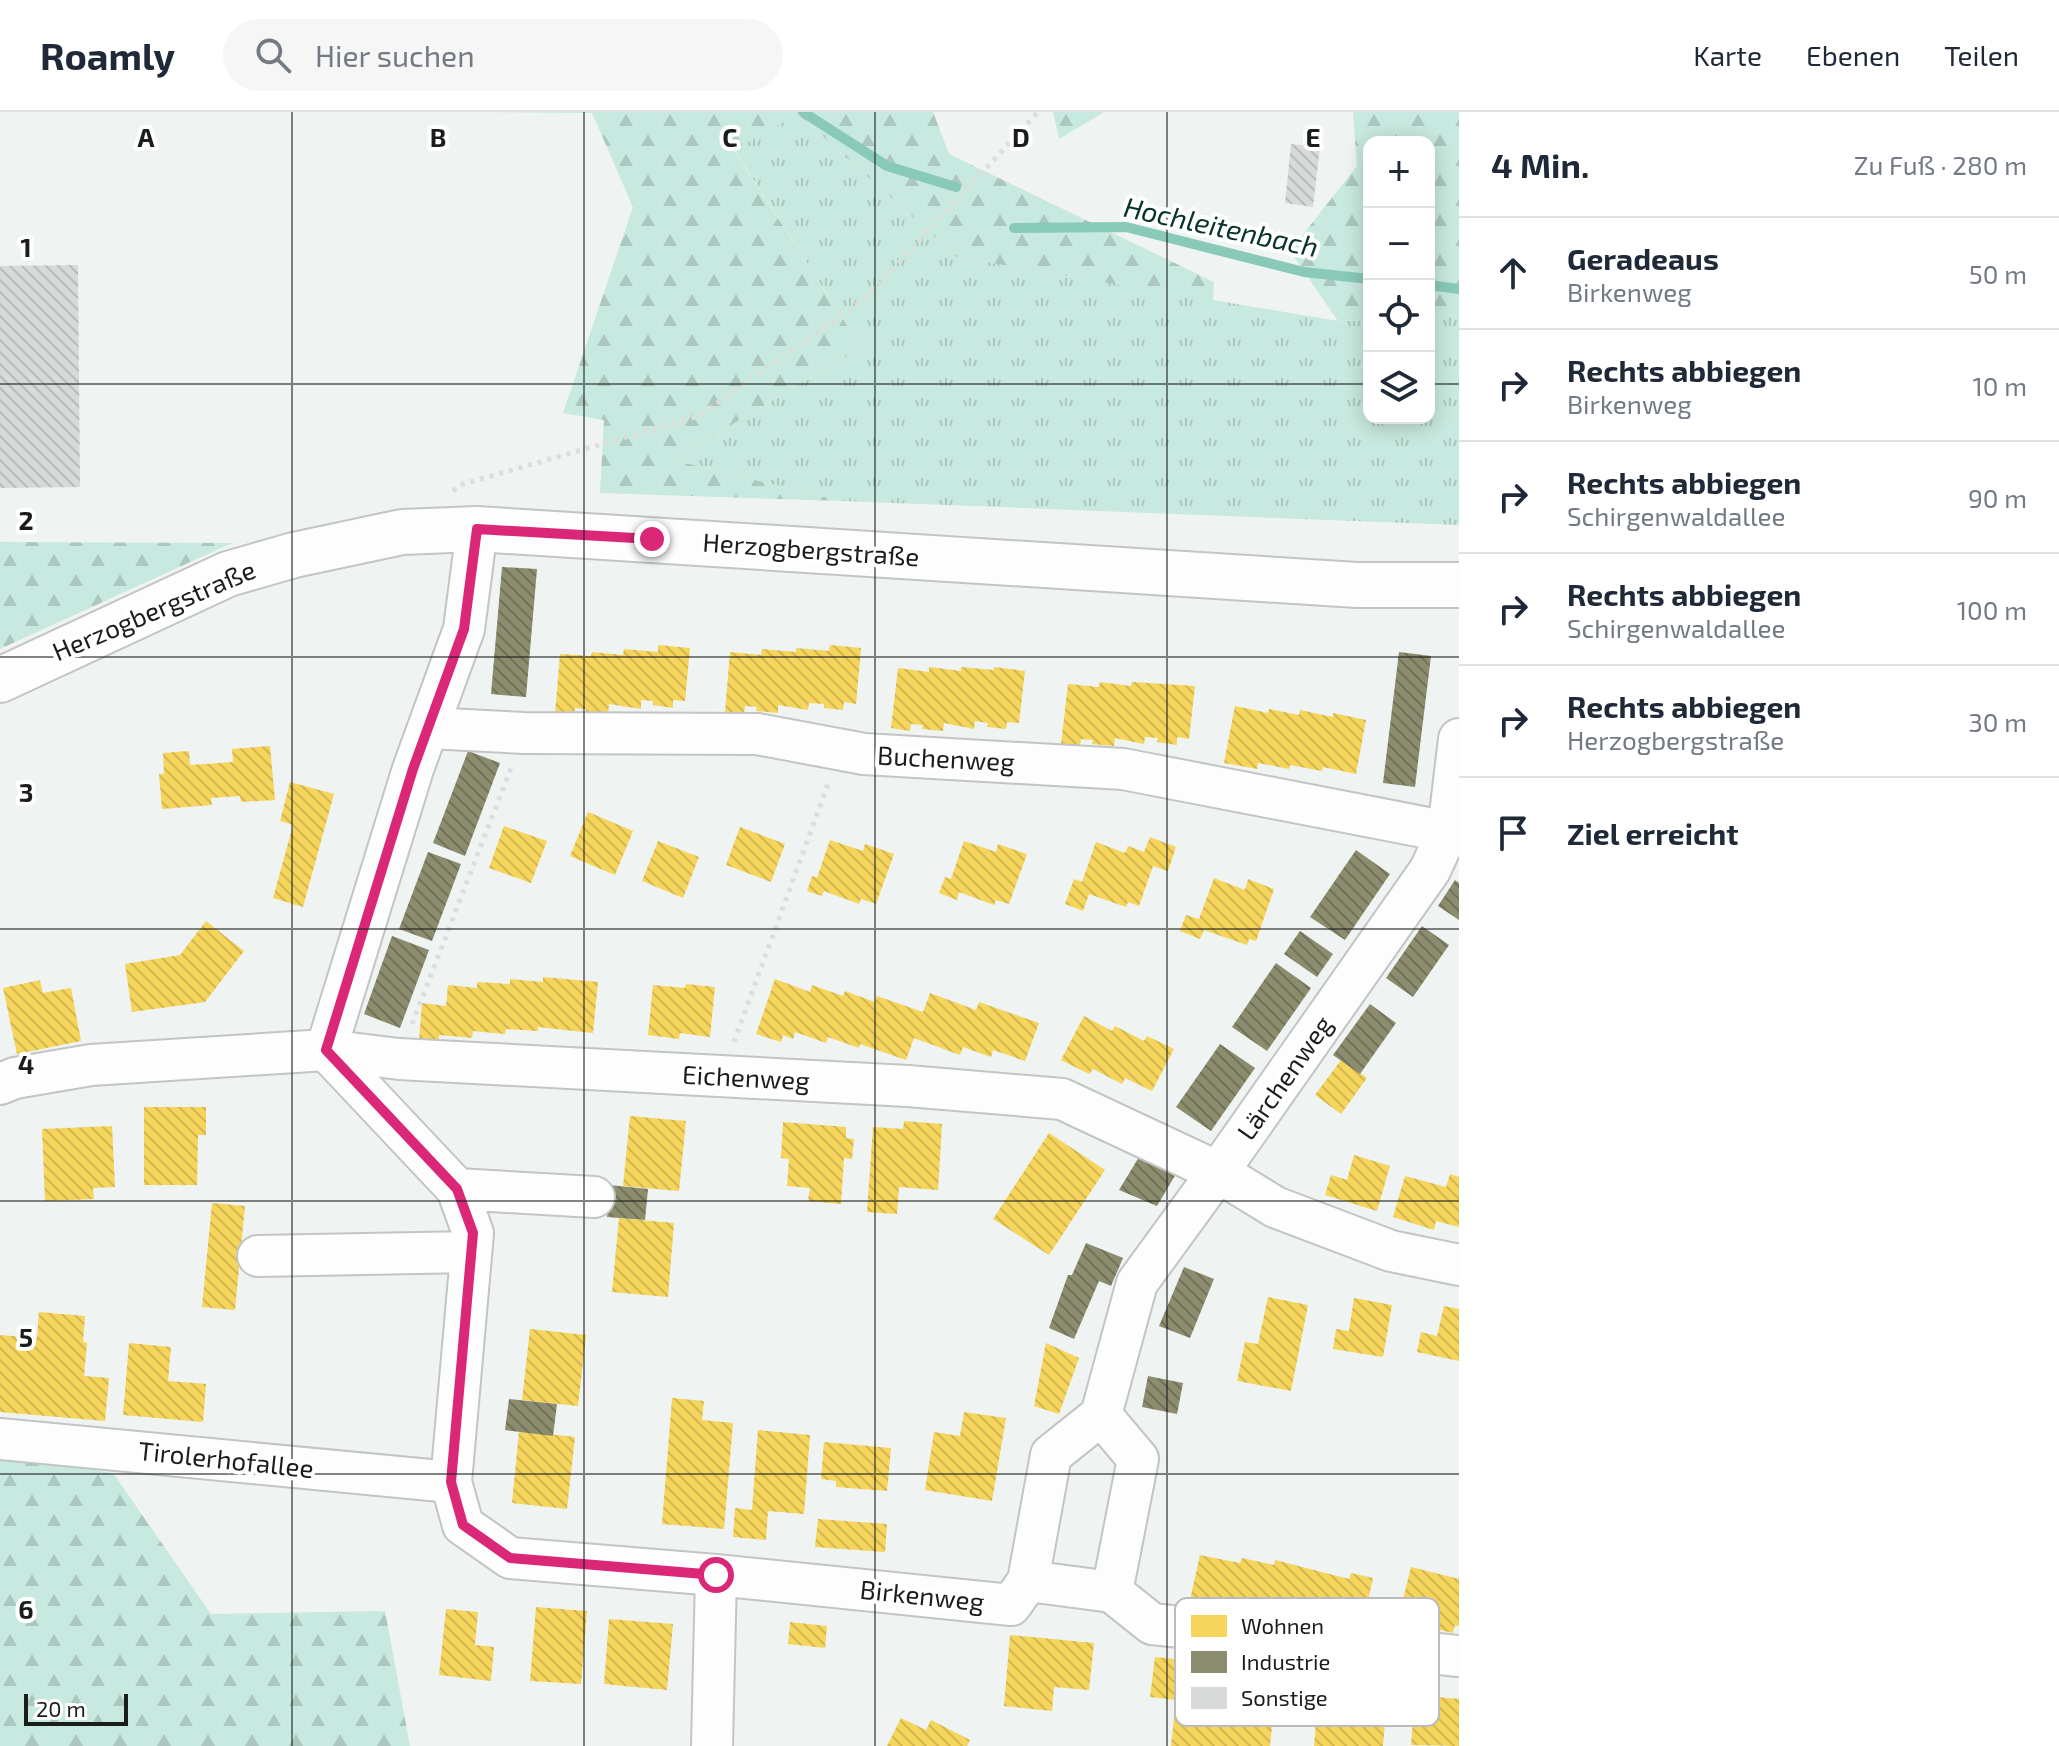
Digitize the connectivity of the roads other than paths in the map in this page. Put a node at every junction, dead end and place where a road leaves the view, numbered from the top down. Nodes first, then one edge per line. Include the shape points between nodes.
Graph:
1 (477, 529) junction
2 (1459, 585) edge
3 (0, 680) edge
4 (429, 728) junction
5 (1459, 739) edge
6 (1453, 833) edge
7 (326, 1050) junction
8 (0, 1084) edge
9 (1218, 1172) junction
10 (457, 1189) junction
11 (594, 1197) dead end
12 (471, 1252) junction
13 (258, 1256) dead end
14 (1459, 1265) edge
15 (1101, 1415) junction
16 (0, 1439) edge
17 (451, 1482) junction
18 (716, 1575) junction
19 (1028, 1581) junction
20 (1112, 1592) junction
21 (1175, 1626) edge
22 (1439, 1654) edge
23 (1459, 1656) edge
24 (712, 1746) edge

1 - 2 main road, Herzogbergstraße via 1357,585
1 - 3 main road, Herzogbergstraße via 369,537 228,574
1 - 4 street via 464,629
4 - 6 street, Buchenweg via 757,734 864,754 1123,769
4 - 7 street
5 - 6 street, Lärchenweg
6 - 9 street, Lärchenweg
7 - 8 street, Eichenweg via 91,1065
7 - 9 street, Eichenweg via 399,1059 1062,1099
7 - 10 street
9 - 14 street, Eichenweg via 1290,1213 1391,1251
9 - 15 street, Lärchenweg via 1137,1283
10 - 11 street
10 - 12 street via 473,1233
12 - 13 street
12 - 17 street
15 - 19 street via 1051,1455
15 - 20 street via 1138,1459
16 - 17 street, Tirolerhofallee
17 - 18 street, Birkenweg via 463,1525 510,1558
18 - 19 street, Birkenweg via 1011,1605
18 - 24 street
19 - 20 street
20 - 21 street via 1152,1624
22 - 23 street

